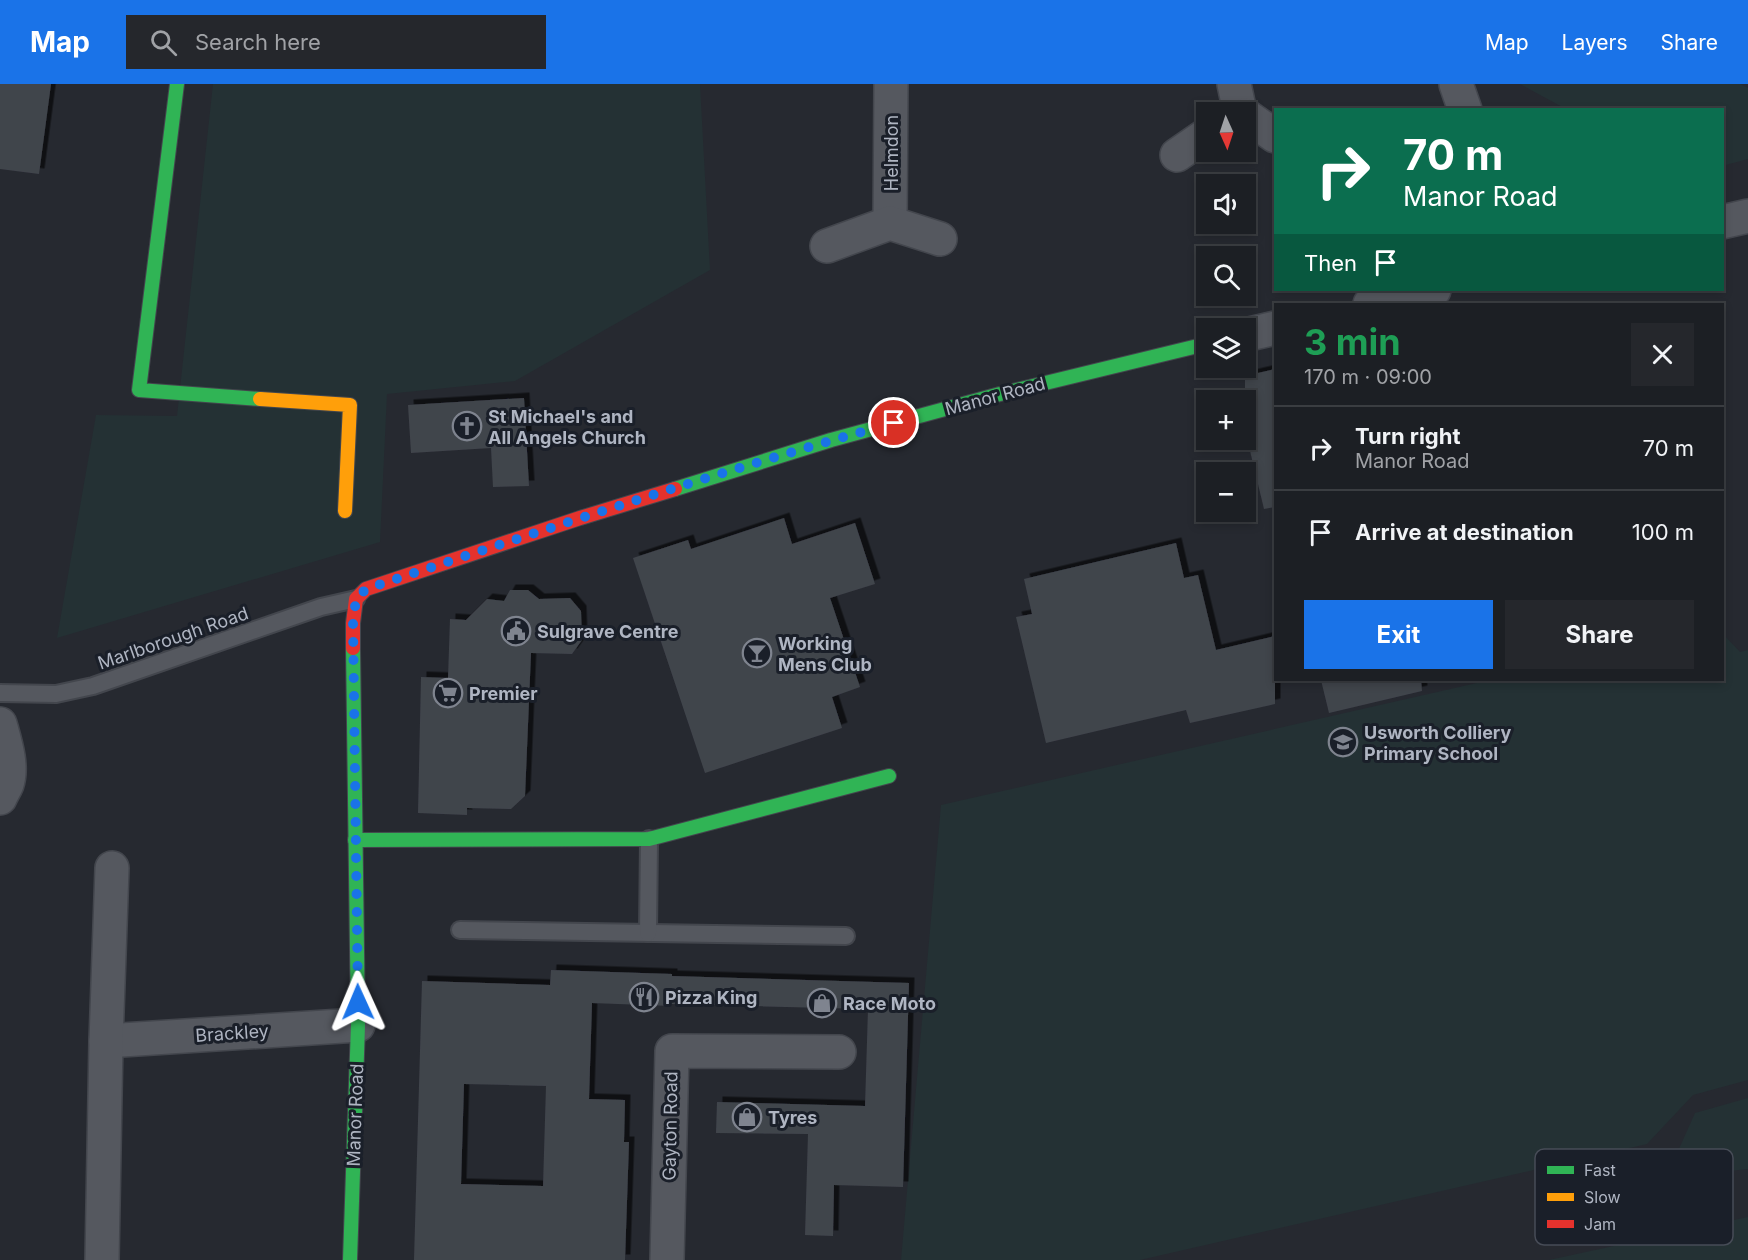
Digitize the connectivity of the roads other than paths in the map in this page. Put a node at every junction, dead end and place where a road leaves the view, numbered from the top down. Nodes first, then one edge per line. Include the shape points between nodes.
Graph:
1 (177, 84) edge
2 (891, 84) edge
3 (1234, 84) edge
4 (1456, 84) edge
5 (1238, 102) edge
6 (1464, 108) edge
7 (1256, 123) edge
8 (1274, 135) edge
9 (1196, 142) edge
10 (1177, 155) dead end
11 (1748, 216) edge
12 (1724, 222) edge
13 (890, 223) junction
14 (940, 239) dead end
15 (827, 246) dead end
16 (1430, 291) edge
17 (1381, 303) edge
18 (1274, 328) edge
19 (1256, 332) edge
20 (1196, 346) edge
21 (345, 511) dead end
22 (356, 599) junction
23 (0, 693) edge
24 (0, 724) edge
25 (889, 776) dead end
26 (0, 798) edge
27 (649, 839) junction
28 (355, 840) junction
29 (112, 868) dead end
30 (460, 930) dead end
31 (648, 933) junction
32 (846, 936) dead end
33 (358, 1025) junction
34 (106, 1041) junction
35 (839, 1052) dead end
36 (102, 1260) edge
37 (350, 1260) edge
38 (667, 1260) edge

1 - 21 street via 139,390 350,405
2 - 13 street, Helmdon
3 - 5 street
4 - 6 street
7 - 8 street
9 - 10 street
11 - 12 street
13 - 14 street
13 - 15 street
16 - 17 street
18 - 19 street
20 - 22 street, Manor Road via 1000,394 831,441 366,589
22 - 23 lane, Marlborough Road via 321,607 93,686 56,694
22 - 28 street, Manor Road
24 - 26 street via 9,766
25 - 27 street
27 - 28 street
27 - 31 lane
28 - 33 street, Manor Road
29 - 34 street
30 - 31 lane
31 - 32 lane
33 - 34 street, Brackley
33 - 37 street, Manor Road
34 - 36 street
35 - 38 street, Gayton Road via 672,1051

